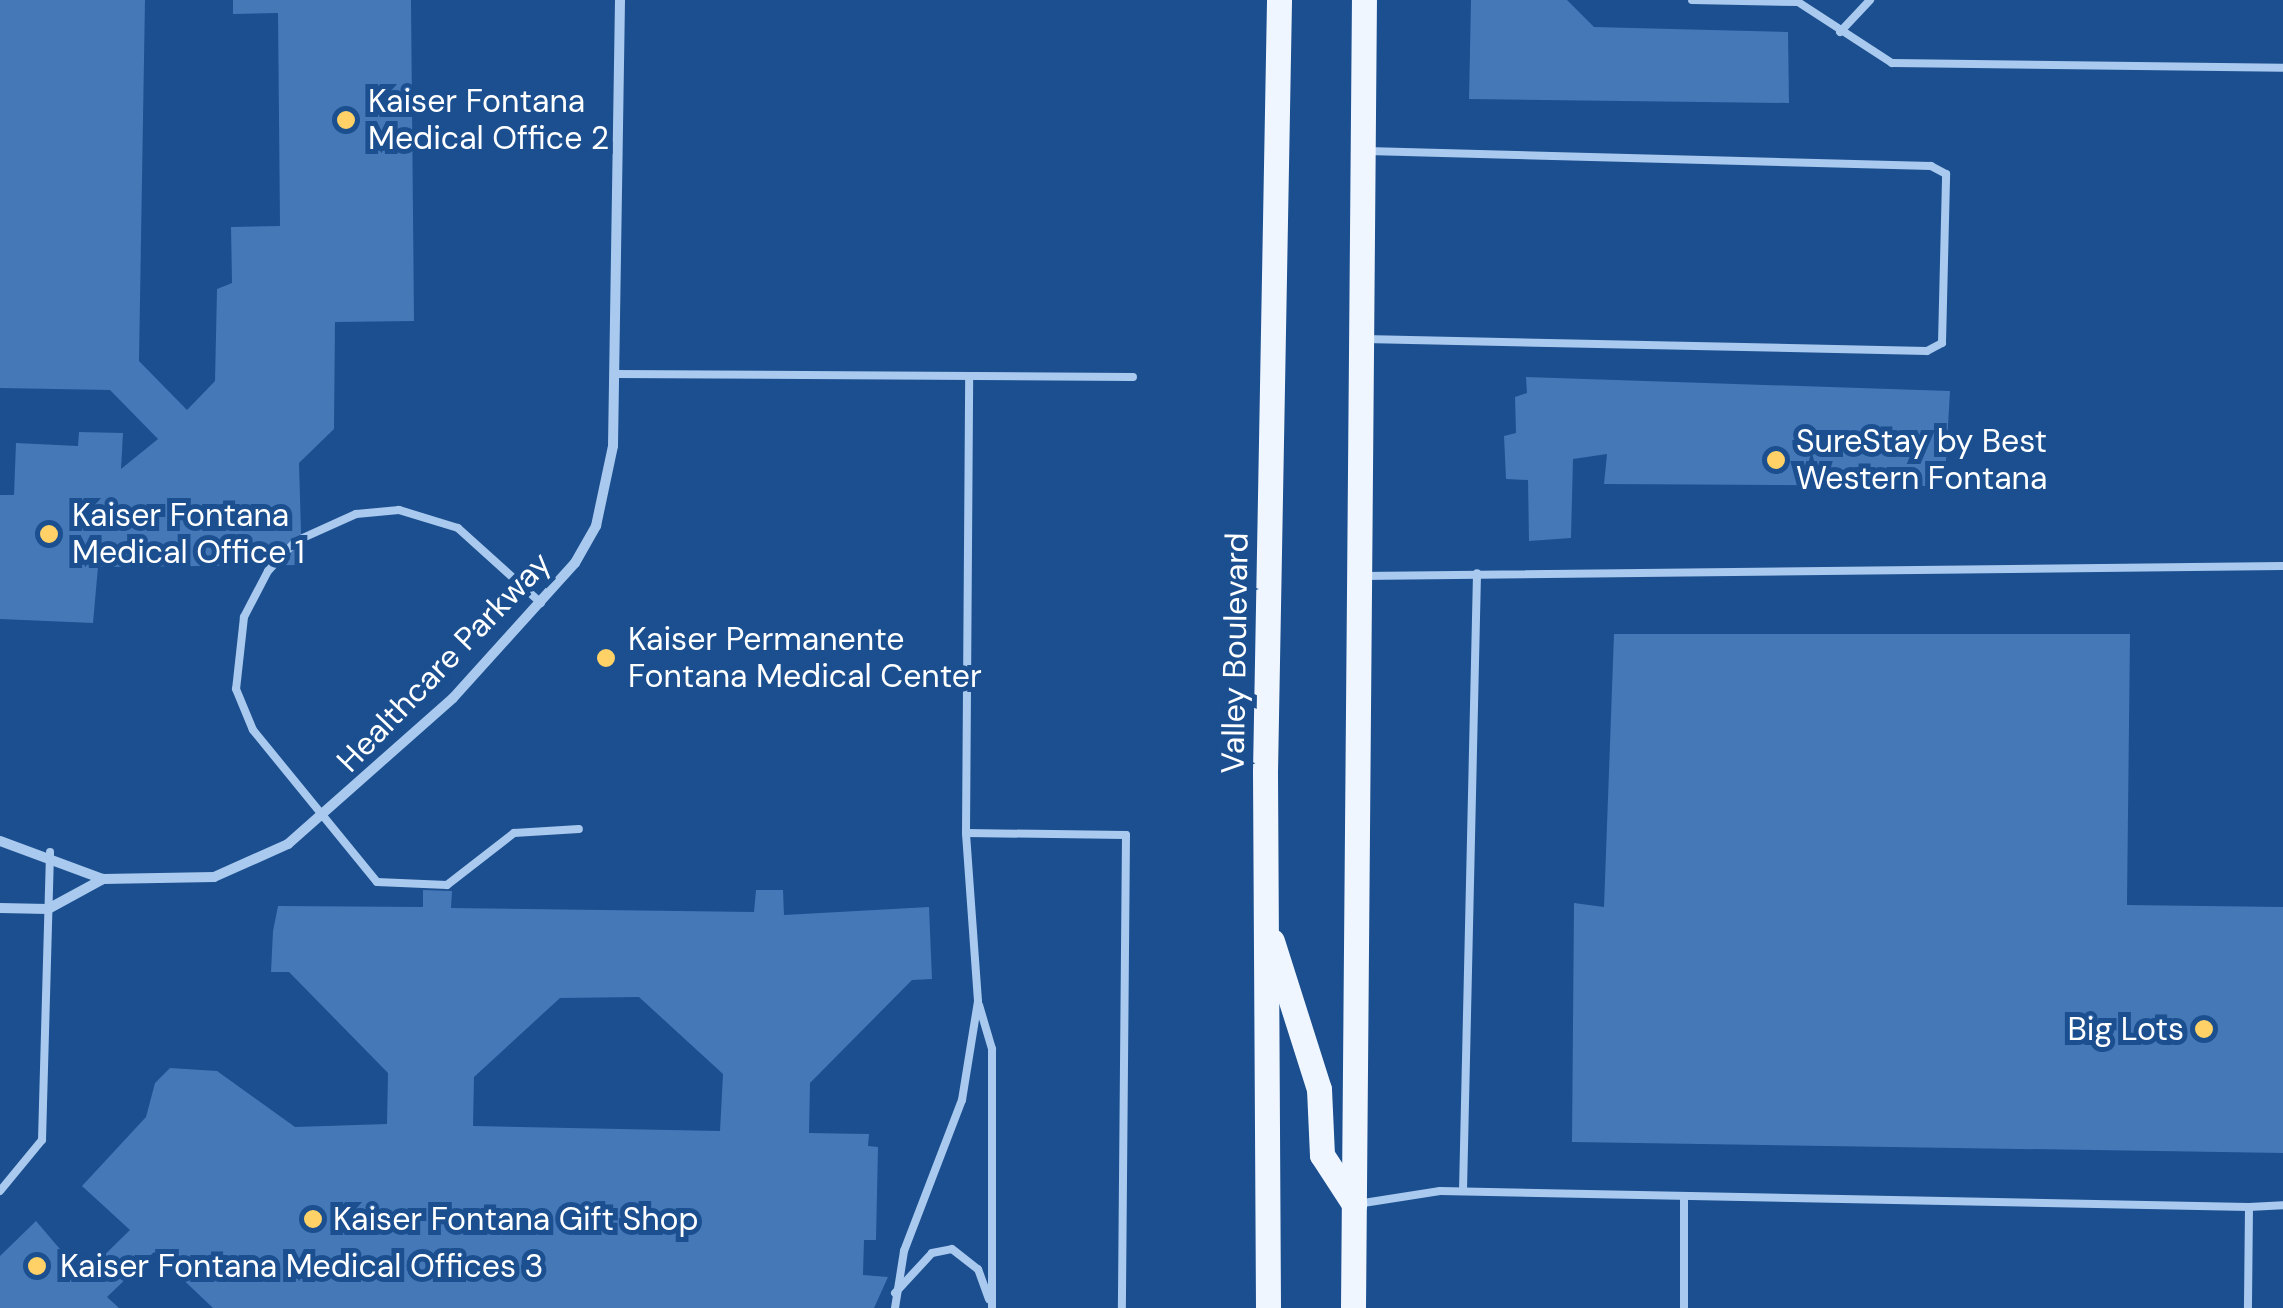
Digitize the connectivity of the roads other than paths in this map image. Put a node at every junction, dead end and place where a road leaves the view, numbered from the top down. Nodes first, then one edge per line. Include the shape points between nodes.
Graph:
1 (620, 0) edge
2 (1279, 0) edge
3 (1364, 0) edge
4 (1692, 0) edge
5 (1870, 0) edge
6 (1840, 32) junction
7 (2283, 68) edge
8 (1362, 150) junction
9 (1359, 339) junction
10 (615, 374) junction
11 (970, 376) junction
12 (1133, 376) dead end
13 (2283, 566) edge
14 (1477, 572) junction
15 (1357, 576) junction
16 (541, 603) junction
17 (324, 818) junction
18 (578, 829) dead end
19 (966, 833) junction
20 (0, 841) edge
21 (50, 852) junction
22 (104, 879) junction
23 (0, 908) edge
24 (48, 909) junction
25 (1264, 917) junction
26 (978, 1000) junction
27 (0, 1191) edge
28 (1463, 1192) junction
29 (1684, 1196) junction
30 (1354, 1205) junction
31 (2283, 1205) edge
32 (2250, 1207) junction
33 (895, 1292) junction
34 (895, 1308) edge
35 (992, 1308) edge
36 (1122, 1308) edge
37 (1268, 1308) edge
38 (1353, 1308) edge
39 (1684, 1308) edge
40 (2248, 1308) edge

1 - 10 street, Healthcare Parkway
2 - 25 main road, Valley Boulevard
3 - 8 main road
4 - 6 lane via 1798,2
5 - 6 lane
6 - 7 lane via 1892,63
8 - 9 main road
8 - 9 lane via 1931,166 1946,174 1942,343 1927,351
9 - 15 main road
10 - 11 lane
10 - 16 street, Healthcare Parkway via 613,446 596,526
11 - 12 lane
11 - 19 lane
13 - 14 lane
14 - 15 lane
14 - 28 lane
15 - 30 main road
16 - 17 street, Healthcare Parkway
16 - 17 lane via 458,528 399,510 336,520 282,555 244,618 236,689 252,730
17 - 18 lane via 377,882 409,887 447,885 514,833
17 - 22 street, Healthcare Parkway via 253,865 214,877
19 - 26 lane
19 - 36 lane via 1126,834
20 - 21 street, Healthcare Parkway
21 - 22 street, Healthcare Parkway
21 - 24 lane
22 - 24 street, Healthcare Parkway
23 - 24 street, Healthcare Parkway
24 - 27 lane via 42,1140
25 - 30 main road via 1319,1089 1322,1155
25 - 37 main road, Valley Boulevard
26 - 33 lane via 962,1100
26 - 35 lane via 992,1049
28 - 29 lane
28 - 30 lane
29 - 32 lane
29 - 39 lane
30 - 38 main road
31 - 32 lane
32 - 40 lane
33 - 34 lane
33 - 35 lane via 932,1253 952,1250 978,1269

